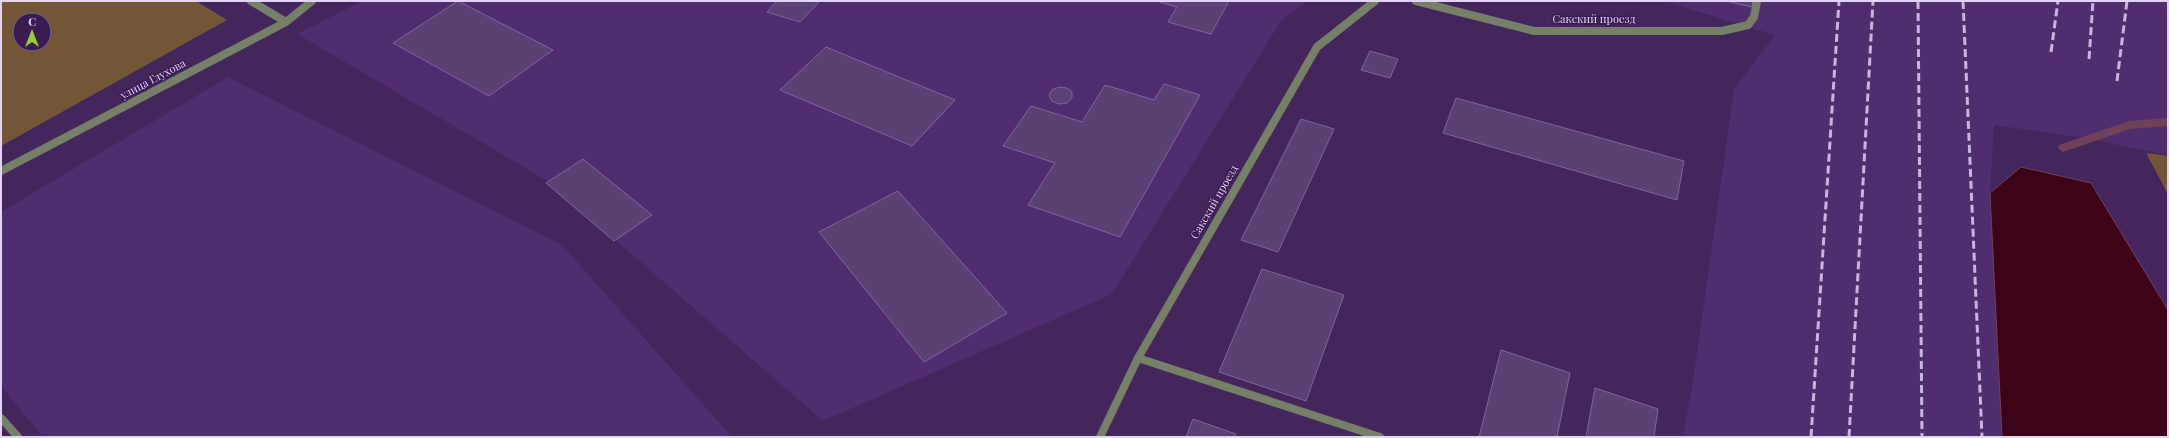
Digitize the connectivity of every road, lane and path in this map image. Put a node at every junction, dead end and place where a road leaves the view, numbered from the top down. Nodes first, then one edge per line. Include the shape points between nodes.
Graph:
1 (251, 1) edge
2 (312, 1) edge
3 (1375, 1) edge
4 (1416, 1) edge
5 (1757, 1) edge
6 (286, 22) junction
7 (1, 171) edge
8 (1138, 358) junction
9 (1, 418) edge
10 (18, 437) edge
11 (1100, 437) edge
12 (1380, 437) edge

1 - 6 street
2 - 6 street, улица Глухова
3 - 8 street, Сакский проезд via 1317,47
4 - 5 street, Сакский проезд via 1534,31 1722,31 1746,27 1755,18
6 - 7 street, улица Глухова
8 - 11 street, Сакский проезд
8 - 12 street
9 - 10 street

